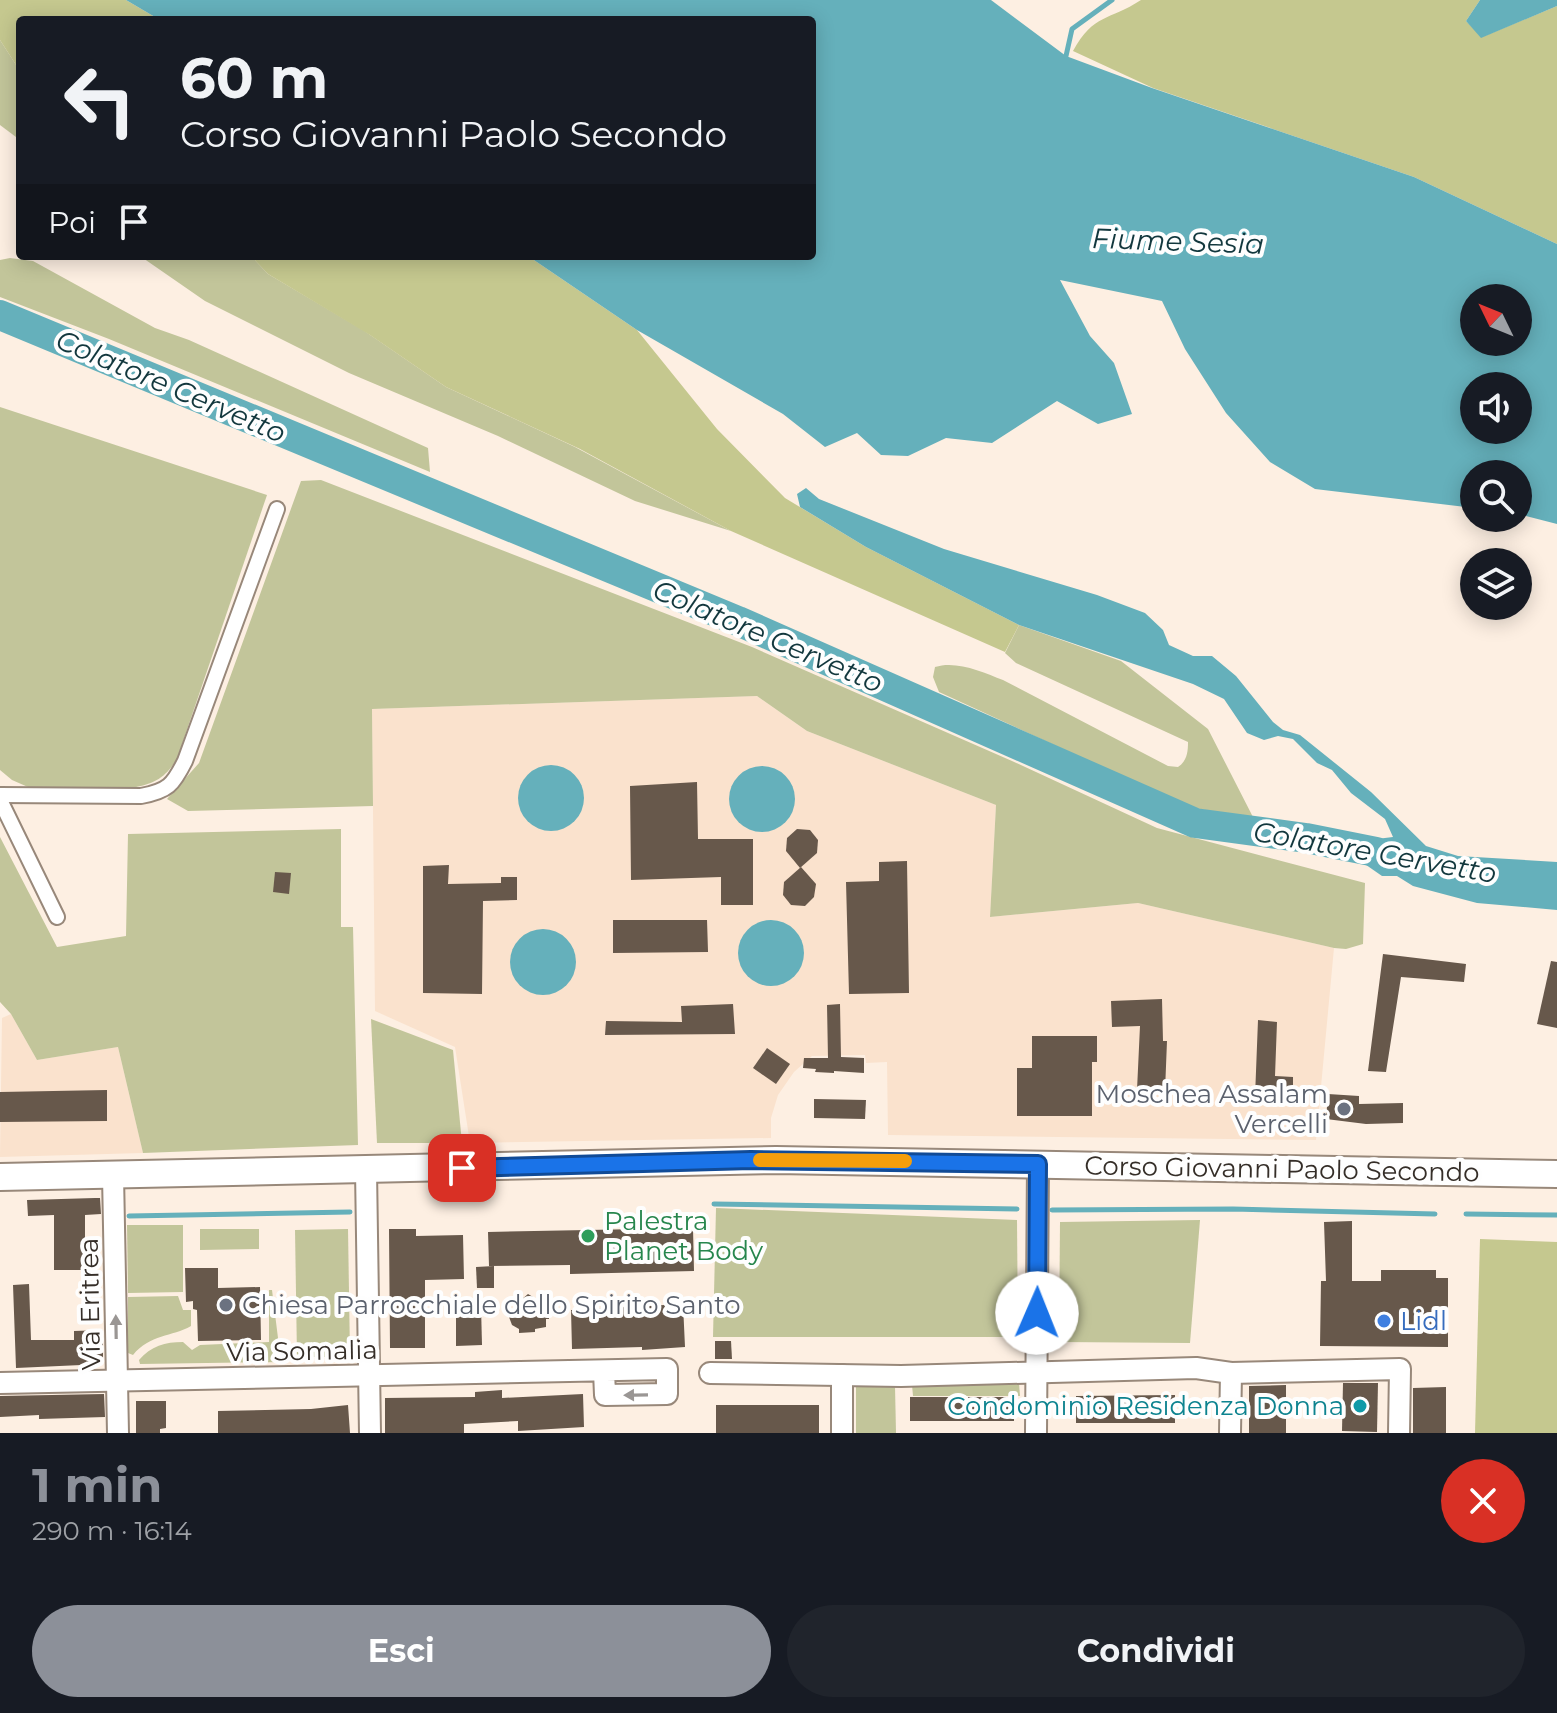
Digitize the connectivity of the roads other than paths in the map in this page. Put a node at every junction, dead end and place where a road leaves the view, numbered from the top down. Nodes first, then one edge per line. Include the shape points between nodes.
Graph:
1 (277, 509) dead end
2 (0, 797) edge
3 (57, 917) dead end
4 (1038, 1164) junction
5 (366, 1170) junction
6 (1557, 1174) edge
7 (113, 1175) junction
8 (0, 1177) edge
9 (667, 1369) dead end
10 (1036, 1371) junction
11 (710, 1373) dead end
12 (1231, 1373) junction
13 (842, 1375) junction
14 (368, 1377) junction
15 (117, 1380) junction
16 (0, 1383) edge
17 (118, 1433) edge
18 (370, 1433) edge
19 (842, 1433) edge
20 (1036, 1433) edge
21 (1230, 1433) edge
22 (1399, 1433) edge

1 - 2 street via 175,780 163,791 141,796
2 - 3 street
4 - 5 main road, Corso Giovanni Paolo Secondo via 751,1160
4 - 6 main road, Corso Giovanni Paolo Secondo
4 - 10 street
5 - 7 main road, Corso Giovanni Paolo Secondo
5 - 14 street
7 - 8 main road, Corso Giovanni Paolo Secondo
15 -> 7 street, Via Eritrea
9 - 14 street, Via Somalia via 667,1394 605,1395 604,1371
10 - 12 street via 1196,1368
10 - 13 street
10 - 20 street
11 - 13 street
12 - 21 street
12 - 22 street via 1400,1369
13 - 19 street
14 - 15 street, Via Somalia
14 - 18 street
15 - 16 street, Via Somalia
15 - 17 street, Via Eritrea

